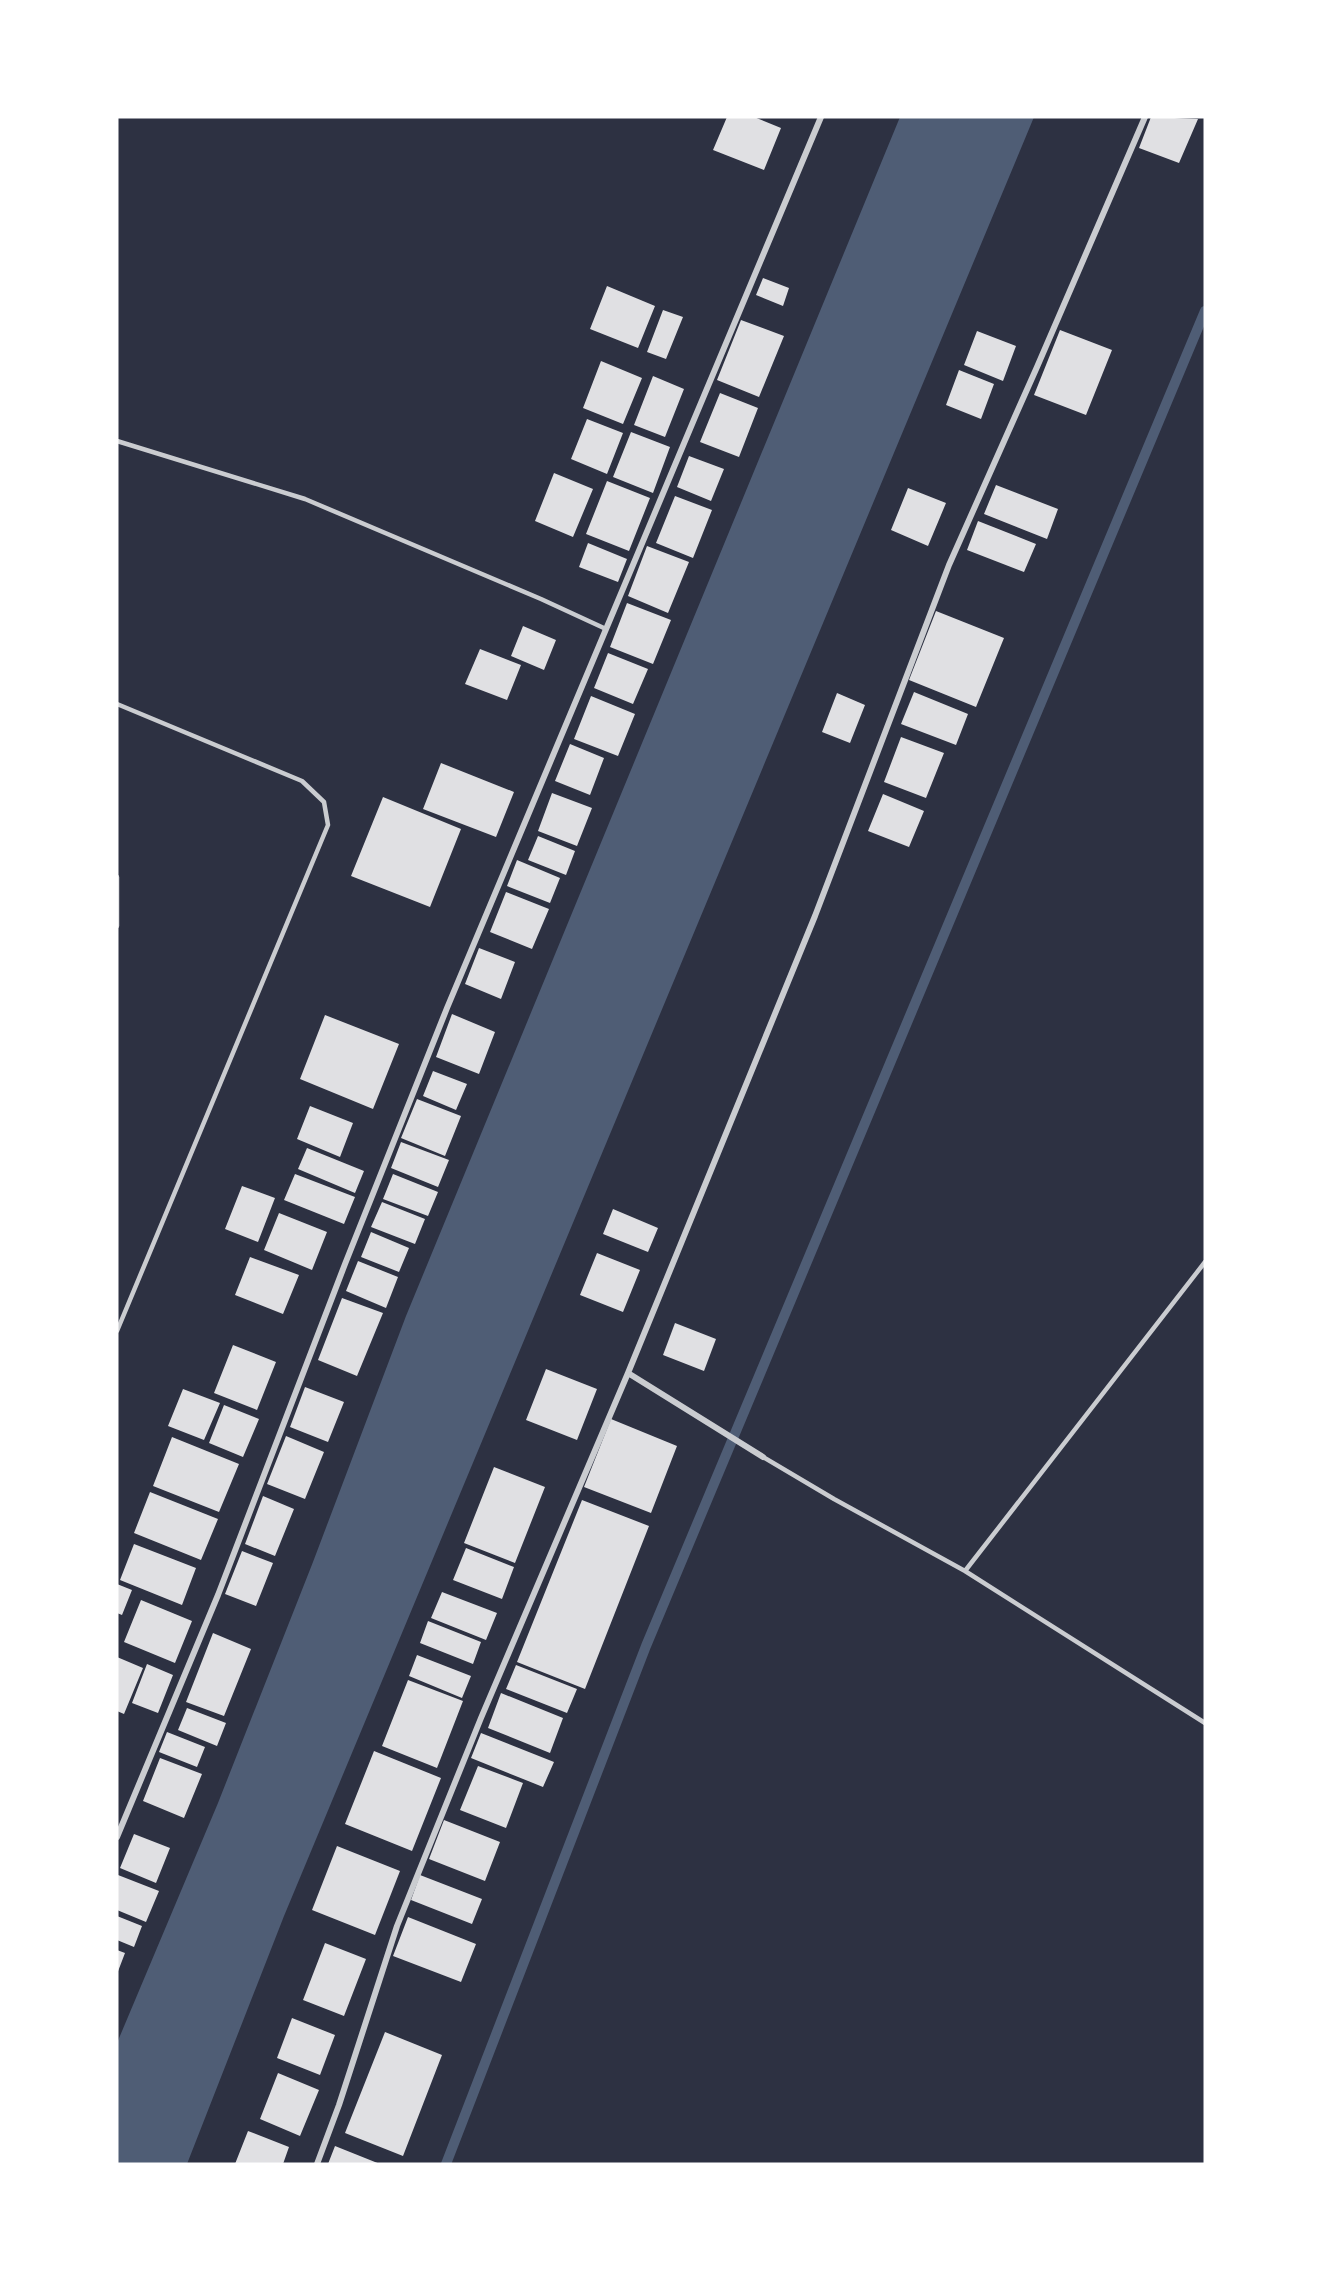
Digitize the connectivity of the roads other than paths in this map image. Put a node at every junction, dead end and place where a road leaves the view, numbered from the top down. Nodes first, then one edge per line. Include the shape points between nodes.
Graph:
1 (821, 117) edge
2 (1145, 117) edge
3 (117, 441) edge
4 (606, 629) junction
5 (117, 704) edge
6 (117, 877) edge
7 (117, 926) edge
8 (1205, 1262) edge
9 (117, 1331) edge
10 (628, 1373) junction
11 (764, 1457) joint
12 (965, 1570) junction
13 (1205, 1723) edge
14 (117, 1837) edge
15 (317, 2164) edge

1 - 4 street
2 - 10 street via 949,565 815,916
3 - 4 lane via 305,499
4 - 14 street via 442,1019 218,1595
5 - 9 lane via 302,782 324,802 328,825
6 - 7 lane
8 - 12 lane
10 - 11 street
10 - 15 street via 481,1718 398,1926
11 - 12 lane
12 - 13 lane

